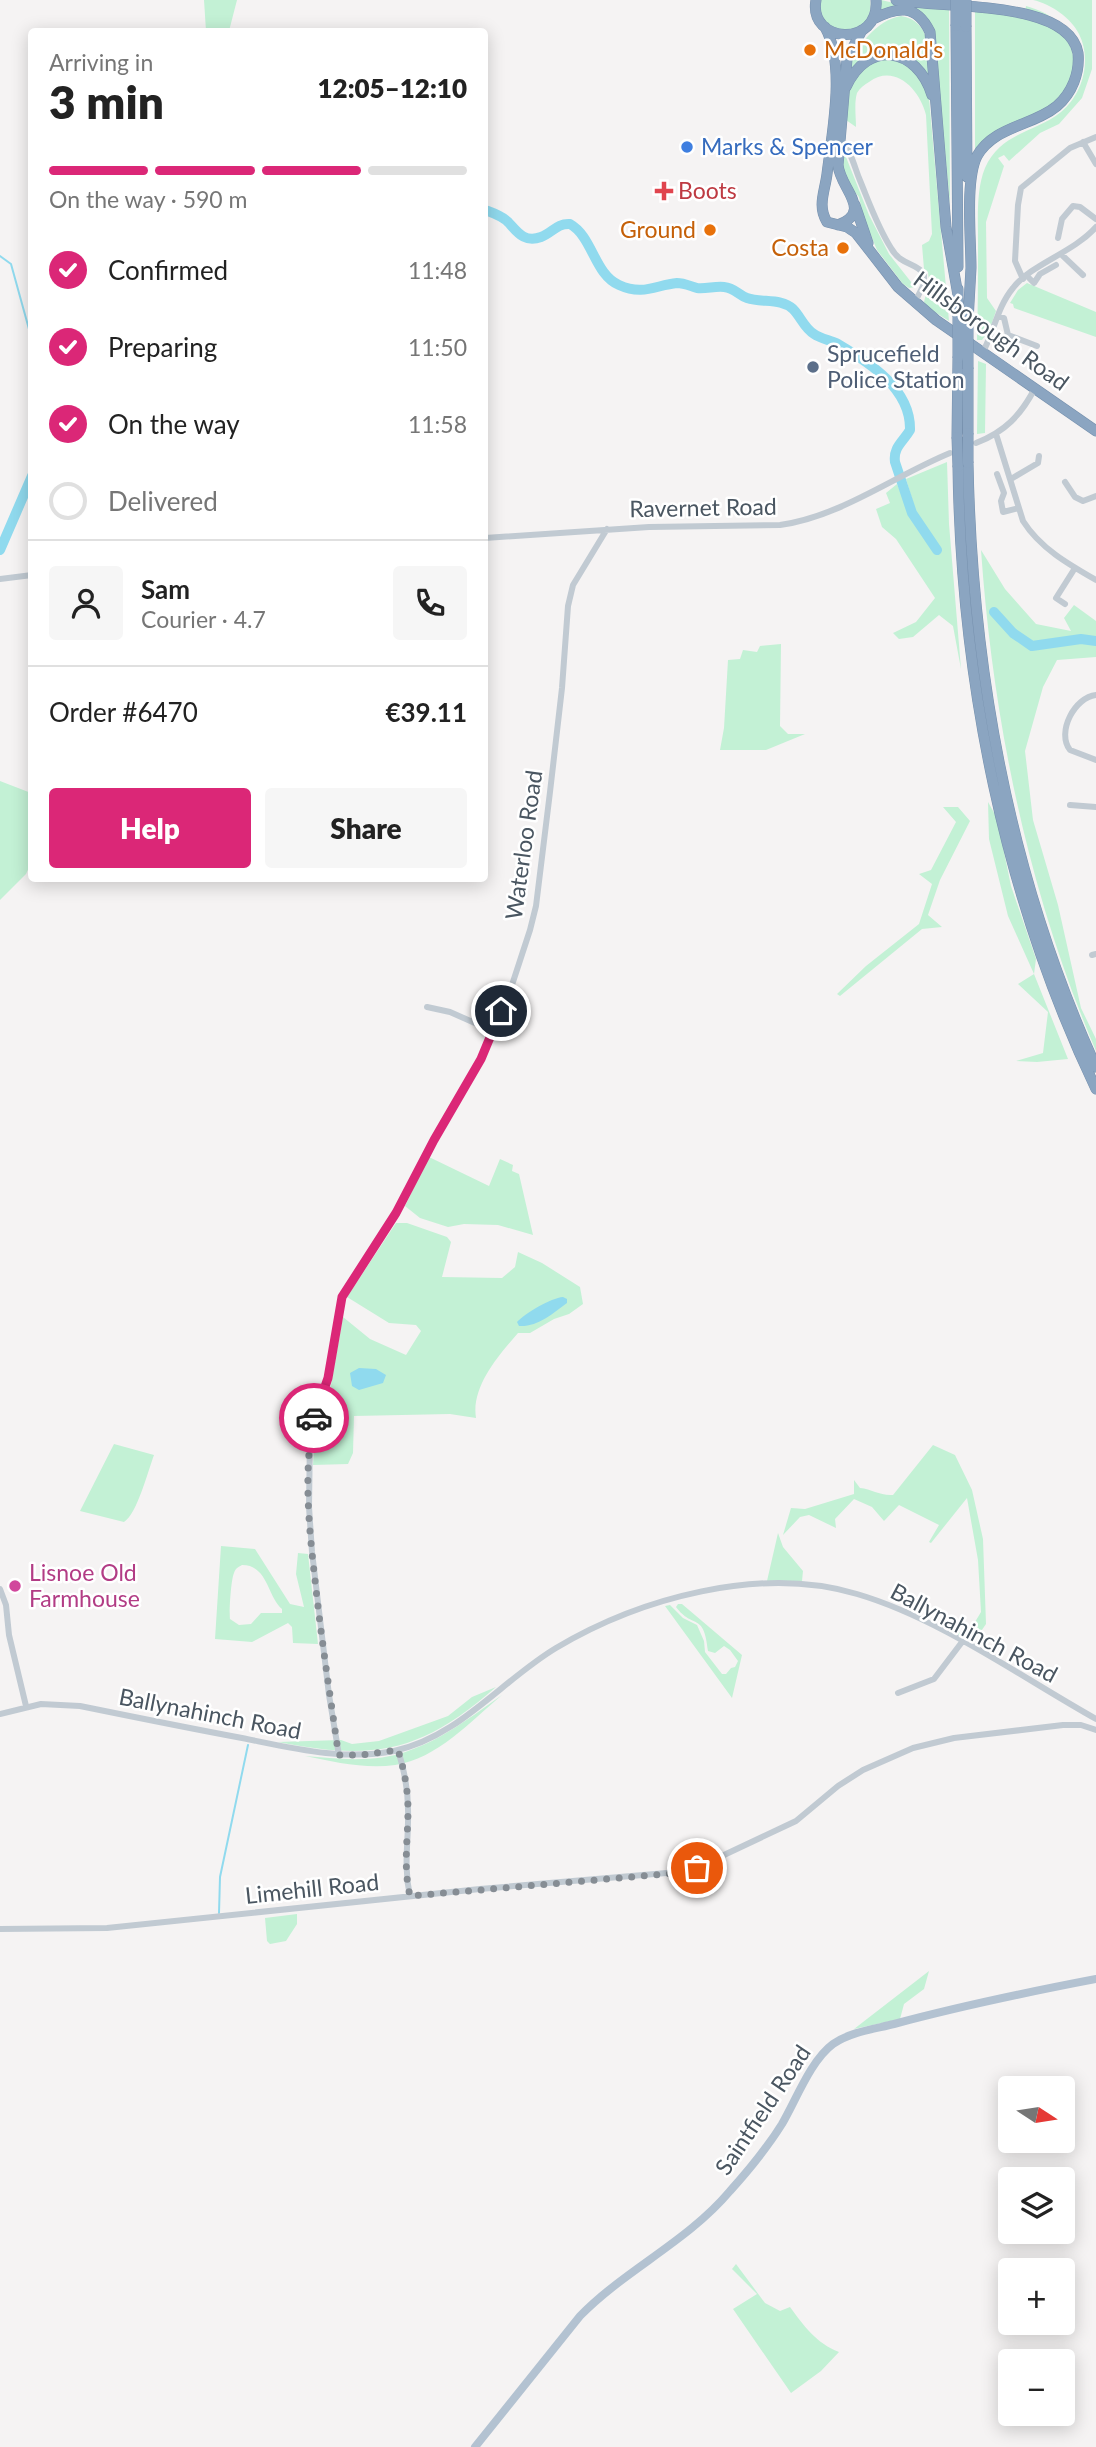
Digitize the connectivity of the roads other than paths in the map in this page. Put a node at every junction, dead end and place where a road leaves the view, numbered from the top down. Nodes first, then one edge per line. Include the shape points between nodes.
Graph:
1 (876, 0) edge
2 (896, 0) edge
3 (956, 0) edge
4 (966, 0) edge
5 (1019, 1) edge
6 (810, 2) edge
7 (1052, 11) dead end
8 (873, 19) junction
9 (961, 26) junction
10 (825, 27) junction
11 (862, 30) junction
12 (842, 100) junction
13 (840, 137) junction
14 (1096, 137) edge
15 (1083, 142) junction
16 (940, 148) junction
17 (1096, 164) edge
18 (823, 198) junction
19 (853, 198) junction
20 (1096, 219) edge
21 (832, 223) junction
22 (1095, 231) edge
23 (1061, 234) dead end
24 (873, 254) junction
25 (1062, 255) junction
26 (1056, 265) dead end
27 (1083, 275) dead end
28 (1025, 277) junction
29 (958, 295) junction
30 (914, 303) junction
31 (998, 316) junction
32 (965, 317) junction
33 (1037, 346) dead end
34 (983, 352) junction
35 (1035, 388) junction
36 (1096, 431) edge
37 (996, 433) junction
38 (976, 443) dead end
39 (950, 453) dead end
40 (1040, 460) dead end
41 (963, 465) junction
42 (997, 474) dead end
43 (1010, 479) junction
44 (1065, 482) dead end
45 (1096, 496) edge
46 (1019, 508) junction
47 (607, 528) junction
48 (488, 538) edge
49 (1075, 569) junction
50 (28, 576) edge
51 (0, 579) edge
52 (1096, 580) edge
53 (1065, 604) dead end
54 (1096, 695) edge
55 (1096, 760) edge
56 (1070, 805) dead end
57 (1096, 807) edge
58 (427, 1007) dead end
59 (493, 1031) junction
60 (1096, 1068) edge
61 (1096, 1089) edge
62 (0, 1589) edge
63 (962, 1642) junction
64 (898, 1693) dead end
65 (26, 1706) junction
66 (0, 1714) edge
67 (1096, 1718) edge
68 (1096, 1730) edge
69 (398, 1750) junction
70 (339, 1755) junction
71 (410, 1896) junction
72 (0, 1929) edge
73 (1096, 1979) edge
74 (475, 2447) edge

1 - 8 highway
2 - 5 highway
3 - 9 highway, bridge
4 - 9 highway, bridge
6 - 10 highway
7 - 32 highway via 1075,41 1076,78 1052,110 995,136 977,156 971,186
8 - 11 highway
8 - 16 highway via 904,10 928,26
9 - 29 highway
9 - 32 highway
10 - 11 highway via 839,35
10 - 18 highway via 834,49 835,82
11 - 12 highway via 846,59
12 - 13 highway
12 - 16 highway via 853,73 866,62 880,55 907,59 929,85
13 - 19 highway via 839,172
13 - 30 street via 892,251 924,274
14 - 15 street
15 - 17 street
15 - 28 street via 1021,188 1015,261
16 - 29 highway via 946,227
18 - 19 highway via 834,190
18 - 21 highway via 821,211
19 - 21 highway via 852,216
19 - 24 highway
20 - 23 street via 1073,206 1062,219
21 - 24 highway via 851,229
22 - 25 street
24 - 30 highway, Hillsborough Road
25 - 27 street
25 - 28 street
26 - 28 street via 1034,283
28 - 31 street via 1007,296
29 - 32 highway
30 - 34 highway, Hillsborough Road
31 - 33 street via 1007,323 1008,335
31 - 34 street
32 - 41 highway, bridge via 968,433
32 - 41 highway, bridge via 958,358 957,437
34 - 35 highway, Hillsborough Road
35 - 36 highway, Hillsborough Road
35 - 37 street via 1017,418
37 - 38 street
37 - 43 street
39 - 47 street, Ravernet Road via 796,523
40 - 43 street
41 - 60 highway via 978,630 1000,766 1048,946
41 - 61 highway via 961,555 968,635 999,806 1047,969
42 - 46 street via 1004,493 1003,512
43 - 46 street
44 - 45 street via 1083,501
46 - 49 street via 1035,538
47 - 48 street, Ravernet Road
47 - 59 street, Waterloo Road via 570,594 536,906
49 - 52 street
49 - 53 street via 1056,598
50 - 51 street
54 - 55 street via 1078,704 1065,734 1070,750
56 - 57 street
58 - 59 street
59 - 70 street, Waterloo Road via 396,1213 342,1297 328,1378 310,1435 312,1552
62 - 65 street
63 - 64 street via 933,1679
63 - 67 street, Ballynahinch Road
63 - 69 street, Ballynahinch Road via 897,1609 840,1589 761,1584 690,1594 625,1614 578,1635 444,1731
65 - 66 street, Ballynahinch Road
65 - 70 street, Ballynahinch Road via 80,1706
68 - 71 street, Limehill Road via 1063,1725 954,1738 913,1748 863,1770 796,1821 690,1871
69 - 70 street, Ballynahinch Road
69 - 71 street via 408,1808 405,1871
71 - 72 street, Limehill Road via 107,1928
73 - 74 main road, Saintfield Road via 1006,1996 859,2033 833,2044 817,2062 771,2141 729,2193 690,2231 594,2301

